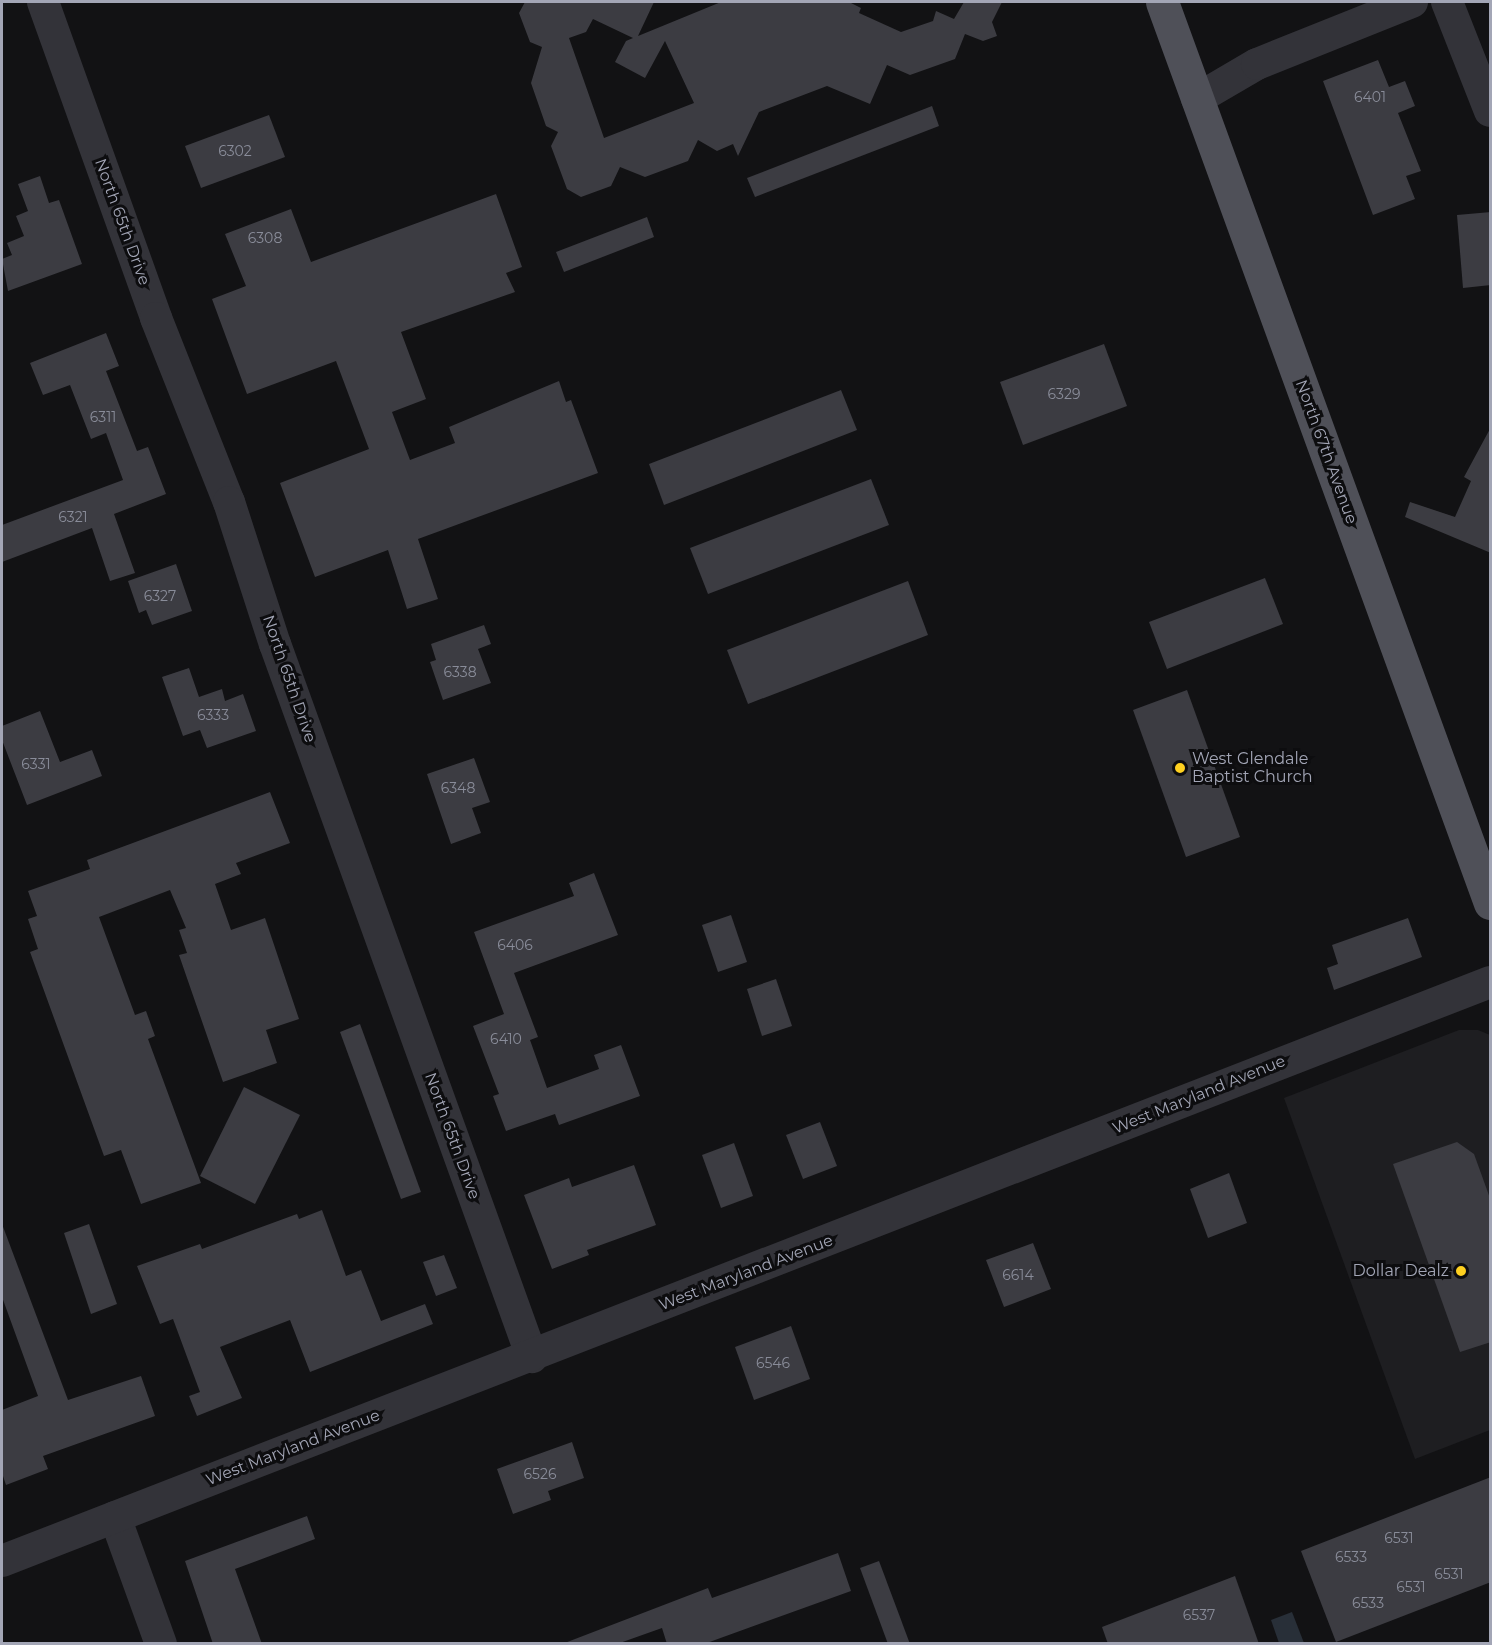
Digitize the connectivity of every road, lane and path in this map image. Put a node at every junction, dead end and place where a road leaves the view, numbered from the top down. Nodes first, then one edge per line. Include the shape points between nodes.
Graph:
1 (43, 2) edge
2 (1162, 2) edge
3 (1412, 2) edge
4 (1447, 2) edge
5 (1197, 99) junction
6 (1491, 111) edge
7 (1491, 903) edge
8 (1491, 982) edge
9 (532, 1357) junction
10 (116, 1517) junction
11 (2, 1561) edge
12 (161, 1644) edge

1 - 9 street, North 65th Drive via 156,318 229,502 275,644
2 - 5 main road, North 67th Avenue
3 - 5 street via 1257,64
4 - 6 street
5 - 7 main road, North 67th Avenue
8 - 9 street, West Maryland Avenue
9 - 10 street, West Maryland Avenue
10 - 11 street, West Maryland Avenue
10 - 12 street

